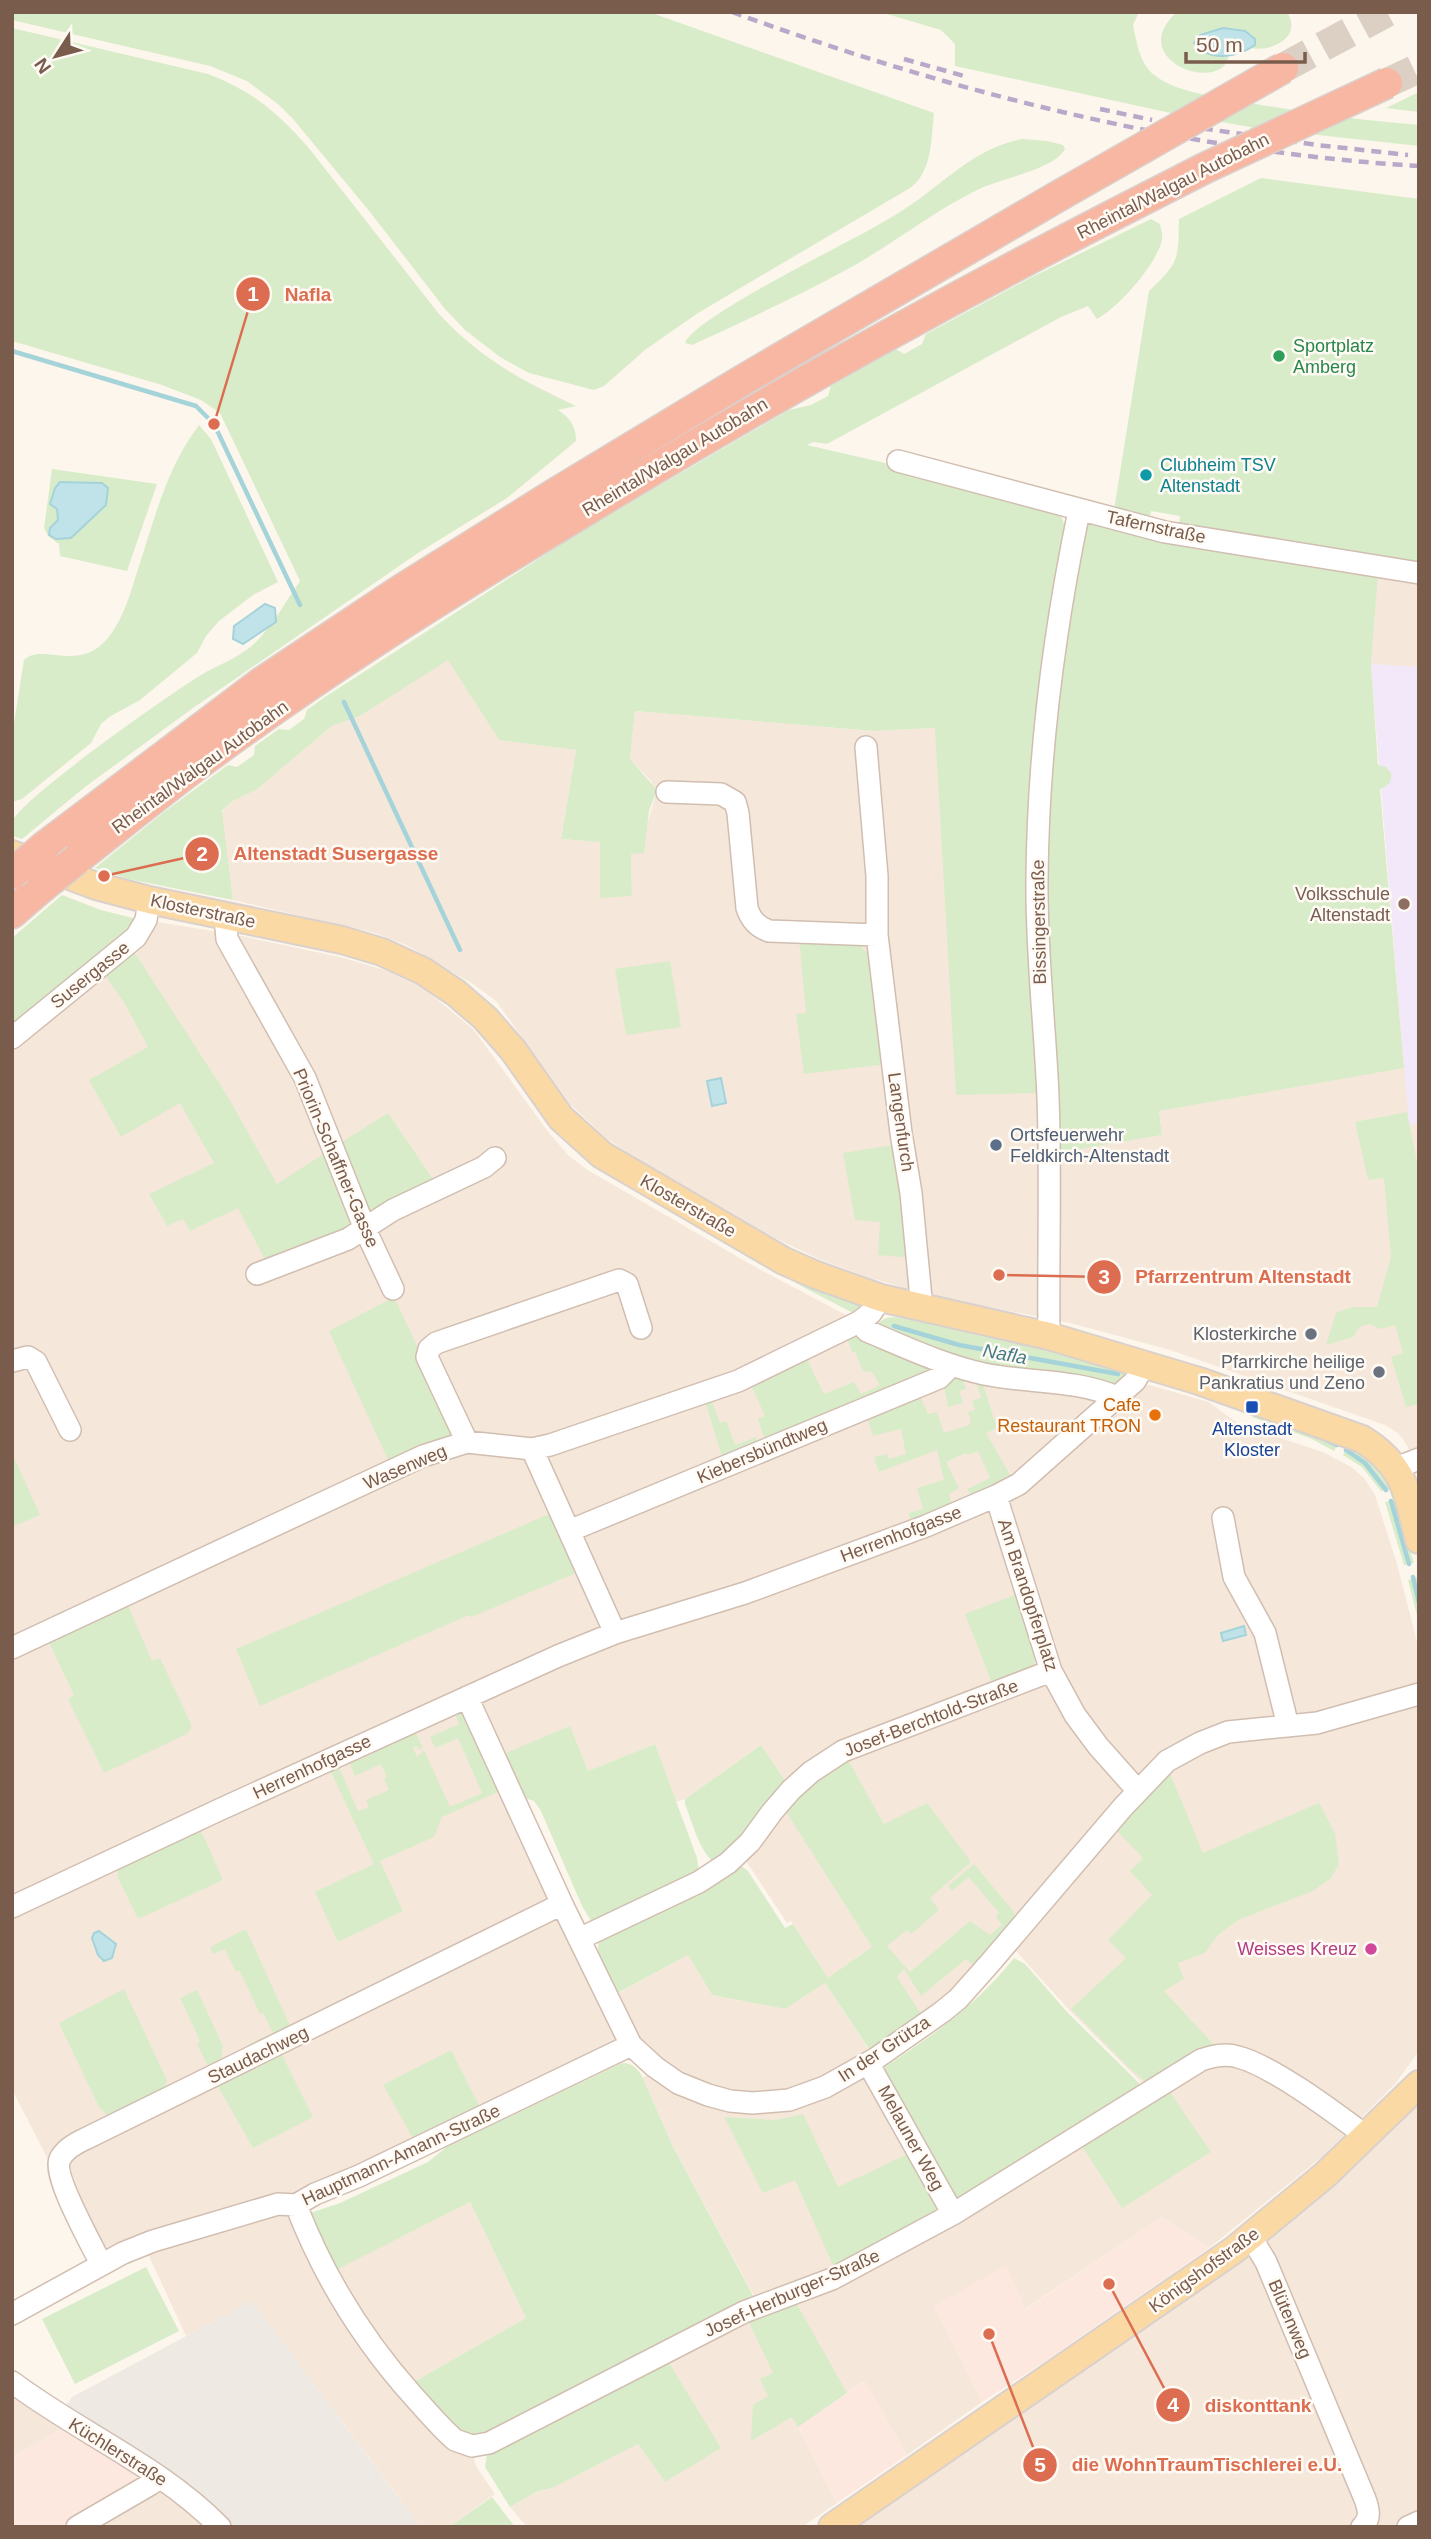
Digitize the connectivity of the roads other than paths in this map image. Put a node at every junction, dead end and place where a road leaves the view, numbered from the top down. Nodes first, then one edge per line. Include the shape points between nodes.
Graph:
1 (1283, 68) tunnel mouth
2 (1387, 82) tunnel mouth
3 (898, 461) dead end
4 (1079, 511) junction
5 (1419, 573) edge
6 (866, 747) dead end
7 (667, 792) dead end
8 (29, 865) edge
9 (149, 900) junction
10 (12, 913) edge
11 (225, 916) junction
12 (877, 935) junction
13 (12, 1038) edge
14 (495, 1158) dead end
15 (365, 1229) junction
16 (257, 1274) dead end
17 (393, 1289) dead end
18 (881, 1298) junction
19 (922, 1309) junction
20 (859, 1322) junction
21 (641, 1328) dead end
22 (1049, 1336) junction
23 (12, 1361) edge
24 (1145, 1364) junction
25 (952, 1365) junction
26 (1117, 1397) junction
27 (70, 1430) dead end
28 (467, 1442) junction
29 (533, 1449) junction
30 (1407, 1463) edge
31 (996, 1496) junction
32 (1223, 1518) dead end
33 (569, 1531) junction
34 (1419, 1540) edge
35 (615, 1633) junction
36 (12, 1648) edge
37 (1051, 1671) junction
38 (1419, 1694) edge
39 (467, 1697) junction
40 (1288, 1726) junction
41 (1138, 1791) junction
42 (562, 1904) junction
43 (12, 1907) edge
44 (579, 1939) junction
45 (631, 2045) junction
46 (868, 2063) junction
47 (1419, 2084) edge
48 (1366, 2136) junction
49 (296, 2205) junction
50 (953, 2214) junction
51 (1251, 2237) junction
52 (101, 2264) junction
53 (12, 2314) edge
54 (12, 2382) edge
55 (158, 2476) junction
56 (1419, 2522) edge
57 (1369, 2525) edge
58 (77, 2527) edge
59 (220, 2527) edge
60 (832, 2527) edge
61 (1408, 2527) edge

1 - 8 highway, Rheintal/Walgau Autobahn, bridge via 743,380 401,590 261,683
2 - 8 highway, Rheintal/Walgau Autobahn, bridge via 1205,168 972,288 807,380 484,572 190,770 77,859
3 - 4 street, Tafernstraße
4 - 5 street, Tafernstraße via 1164,532
4 - 22 street, Bissingerstraße via 1047,713 1037,877 1049,1143
6 - 12 street, Langenfurch
7 - 12 street via 721,794 734,802 747,908 761,929
8 - 9 main road, Klosterstraße
8 - 10 highway, Rheintal/Walgau Autobahn
9 - 11 main road, Klosterstraße
9 - 13 street, Susergasse via 136,937
11 - 15 street, Priorin-Schaffner-Gasse via 225,934 304,1078
11 - 18 main road, Klosterstraße via 364,946 423,971 485,1018 561,1118 601,1155 784,1261
12 - 19 street, Langenfurch
14 - 15 street
15 - 16 street
15 - 17 street, Priorin-Schaffner-Gasse
18 - 19 main road, Klosterstraße
18 - 20 street, Wasenweg
19 - 22 main road, Klosterstraße
20 - 25 street via 867,1331
20 - 29 street, Wasenweg via 738,1381
21 - 28 street via 627,1284 619,1280 436,1343 427,1357
22 - 24 main road, Klosterstraße
23 - 27 street via 28,1357 36,1362
24 - 26 street, Herrenhofgasse
24 - 30 main road, Klosterstraße via 1349,1433
25 - 26 street via 1017,1380 1094,1388
25 - 33 street, Kiebersbündtweg via 939,1378
26 - 31 street, Herrenhofgasse via 1018,1484
28 - 29 street, Wasenweg
28 - 36 street, Wasenweg via 399,1467
29 - 33 street
30 - 34 main road via 1404,1485
31 - 35 street, Herrenhofgasse via 745,1593
31 - 37 street, Am Brandopferplatz
32 - 40 street via 1234,1577 1265,1633
33 - 35 street
35 - 39 street, Herrenhofgasse
37 - 41 street, Am Brandopferplatz via 1083,1725
37 - 44 street, Josef-Berchtold-Straße via 836,1755 791,1790 728,1863 699,1882
38 - 40 street, In der Grütza via 1317,1723
39 - 42 street, In der Grütza
39 - 43 street, Herrenhofgasse
40 - 41 street, In der Grütza via 1228,1732 1200,1743 1167,1762
41 - 46 street, In der Grütza via 958,1999
42 - 44 street, In der Grütza
42 - 52 street, Staudachweg via 66,2151 60,2158 59,2175
44 - 45 street, In der Grütza
45 - 46 street, In der Grütza via 678,2083 730,2101 753,2103 807,2094
45 - 49 street, Hauptmann-Amann-Straße
46 - 50 street, Melauner Weg
47 - 48 main road, Königshofstraße
48 - 50 street, Josef-Herburger-Straße via 1271,2071 1237,2056 1212,2056
48 - 51 main road, Königshofstraße
49 - 50 street, Josef-Herburger-Straße via 328,2278 385,2365 449,2434 472,2446 502,2437 744,2312 832,2279
49 - 52 street, Hauptmann-Amann-Straße via 278,2204 191,2229
51 - 57 street, Blütenweg via 1266,2262 1360,2487
51 - 60 main road, Königshofstraße
52 - 53 street, Hauptmann-Amann-Straße
54 - 55 street, Küchlerstraße
55 - 58 street
55 - 59 street, Küchlerstraße
56 - 61 street

